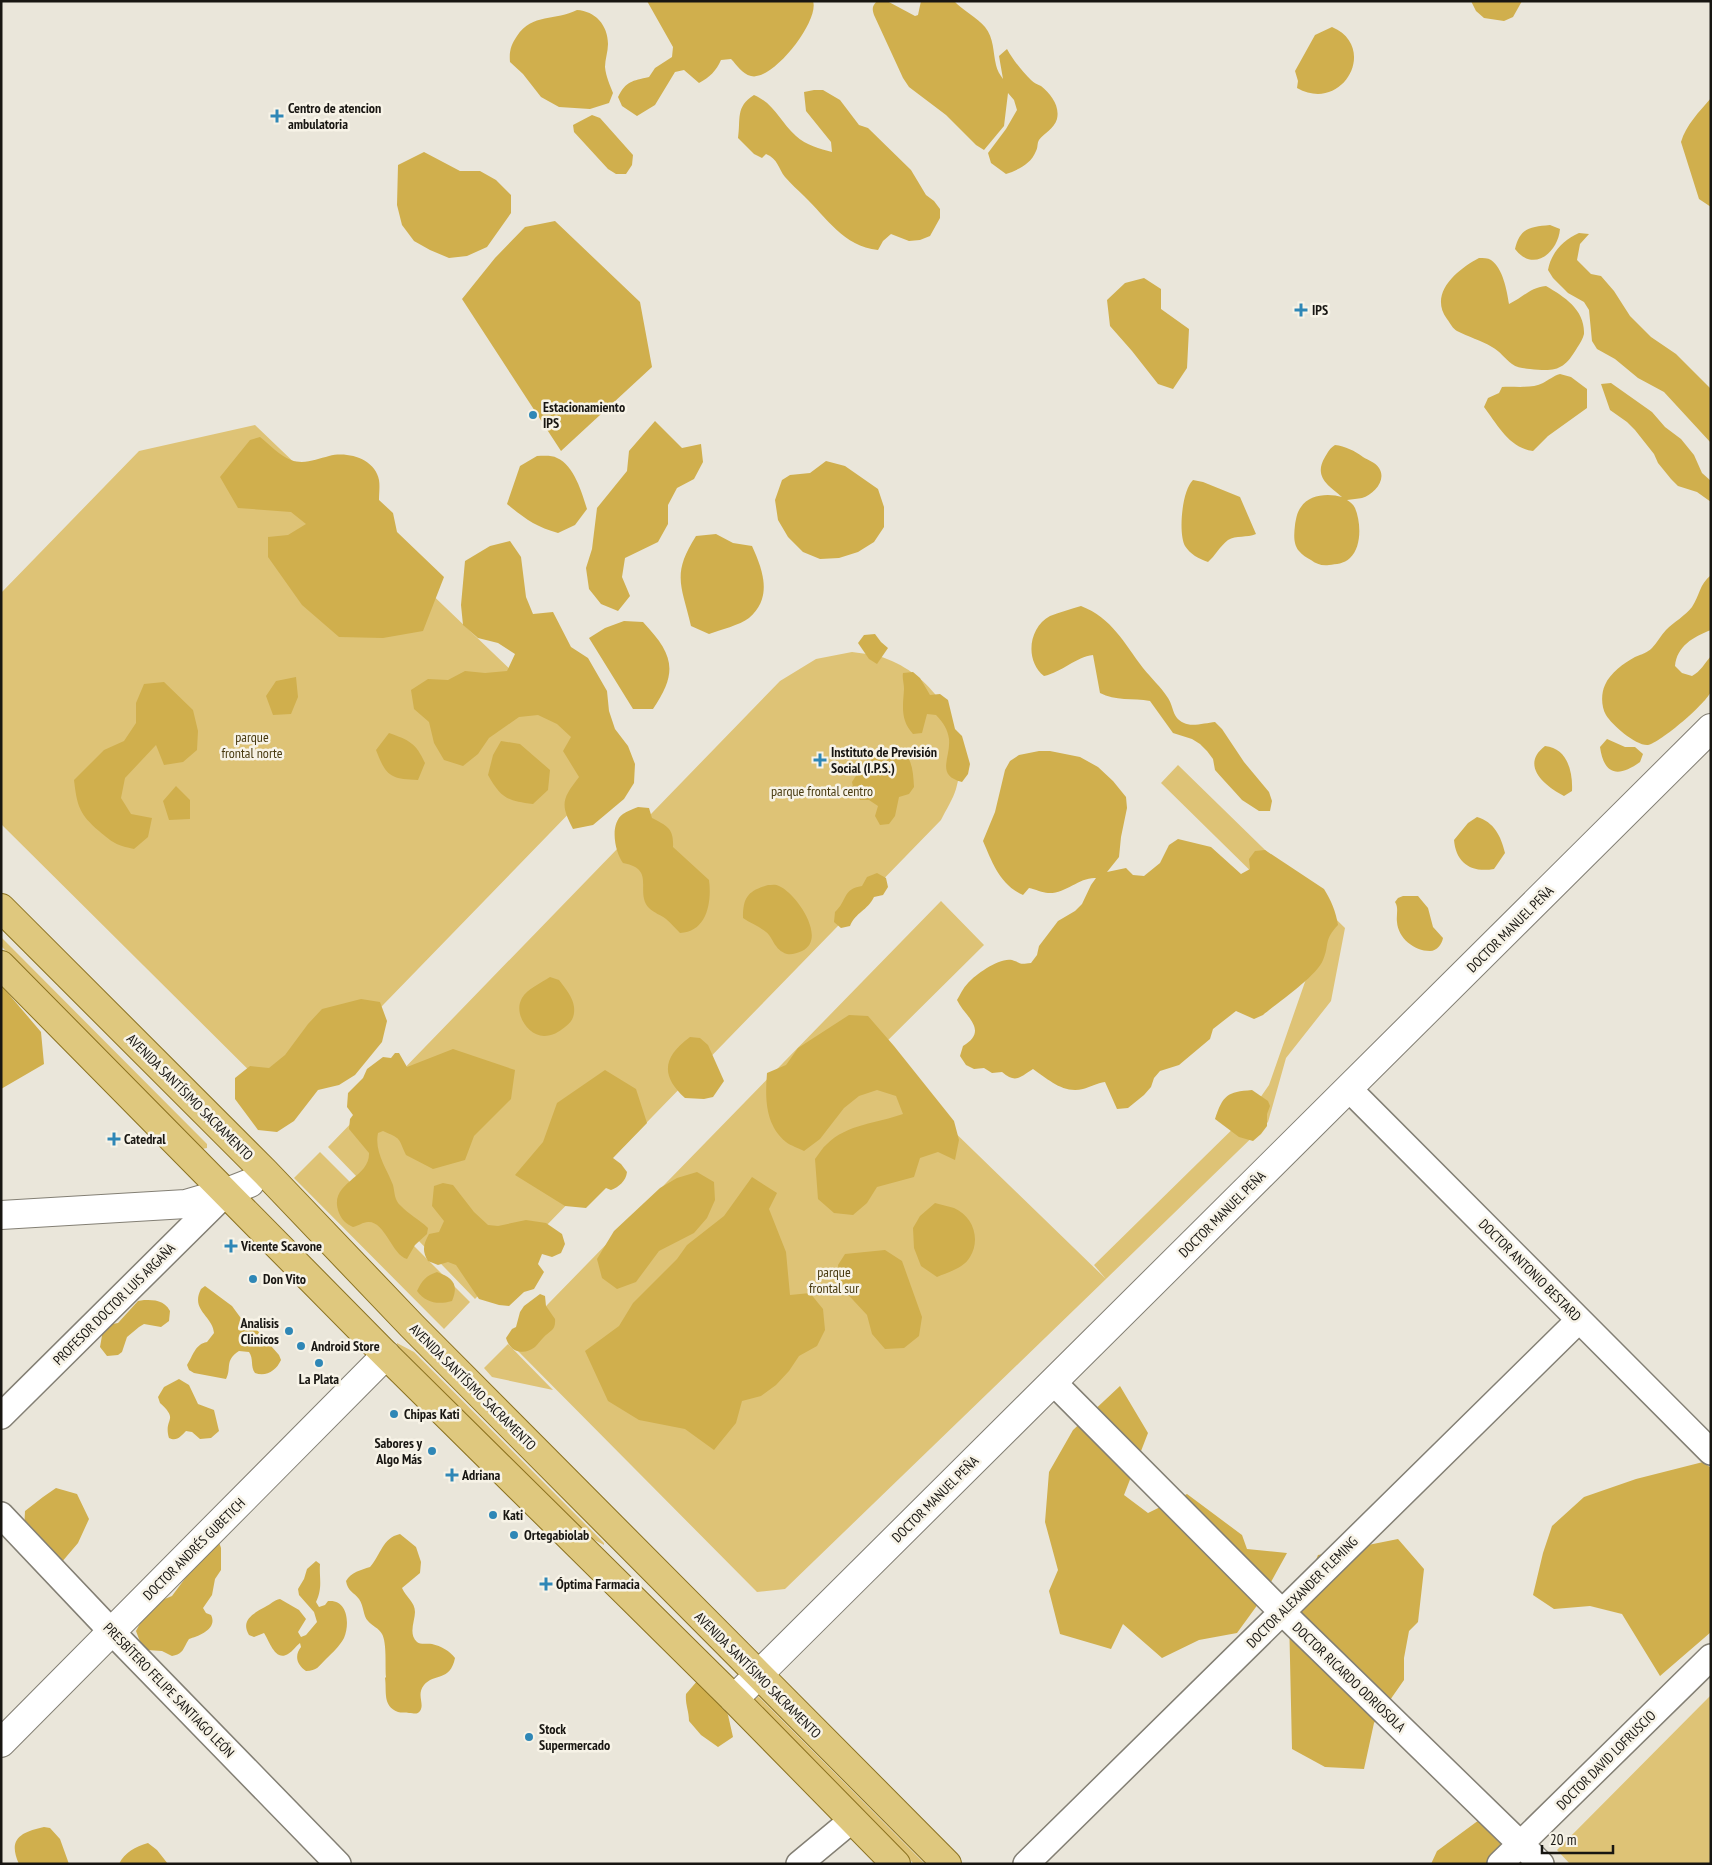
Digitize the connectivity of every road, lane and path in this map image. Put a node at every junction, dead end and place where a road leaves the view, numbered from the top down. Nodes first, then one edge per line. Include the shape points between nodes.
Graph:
1 (1711, 728) edge
2 (1, 908) edge
3 (1, 965) edge
4 (1349, 1089) junction
5 (248, 1182) junction
6 (1, 1215) edge
7 (1579, 1320) junction
8 (386, 1355) junction
9 (1053, 1382) junction
10 (1, 1416) edge
11 (1711, 1452) edge
12 (1, 1515) edge
13 (1282, 1612) junction
14 (112, 1632) junction
15 (1711, 1657) edge
16 (758, 1675) junction
17 (734, 1699) junction
18 (1, 1743) edge
19 (852, 1820) junction
20 (1521, 1843) junction
21 (338, 1864) edge
22 (799, 1864) edge
23 (896, 1864) edge
24 (947, 1864) edge
25 (1026, 1864) edge
26 (1500, 1864) edge
27 (1541, 1864) edge

1 - 4 street, DOCTOR MANUEL PEÑA
2 - 5 main road, AVENIDA SANTÍSIMO SACRAMENTO
3 - 5 main road, AVENIDA SANTÍSIMO SACRAMENTO
4 - 7 street, DOCTOR ANTONIO BESTARD
4 - 9 street, DOCTOR MANUEL PEÑA
5 - 6 street via 186,1204
5 - 8 main road, AVENIDA SANTÍSIMO SACRAMENTO
5 - 10 street, PROFESOR DOCTOR LUIS ARGAÑA
5 - 16 main road, AVENIDA SANTÍSIMO SACRAMENTO via 412,1326
7 - 11 street, DOCTOR ANTONIO BESTARD
7 - 13 street, DOCTOR ALEXANDER FLEMING
8 - 14 street, DOCTOR ANDRÉS GUBETICH
8 - 17 main road, AVENIDA SANTÍSIMO SACRAMENTO
9 - 13 street, DOCTOR RICARDO ODRIOSOLA
9 - 16 street, DOCTOR MANUEL PEÑA
12 - 14 street, PRESBÍTERO FELIPE SANTIAGO LEÓN
13 - 20 street, DOCTOR RICARDO ODRIOSOLA
13 - 25 street, DOCTOR ALEXANDER FLEMING
14 - 18 street, DOCTOR ANDRÉS GUBETICH
14 - 21 street, PRESBÍTERO FELIPE SANTIAGO LEÓN
15 - 20 street, DOCTOR DAVID LOFRUSCIO
16 - 17 street, DOCTOR MANUEL PEÑA
16 - 24 main road, AVENIDA SANTÍSIMO SACRAMENTO
17 - 19 main road, AVENIDA SANTÍSIMO SACRAMENTO
19 - 22 street
19 - 23 main road, AVENIDA SANTÍSIMO SACRAMENTO
20 - 26 street, DOCTOR DAVID LOFRUSCIO
20 - 27 street, DOCTOR RICARDO ODRIOSOLA

